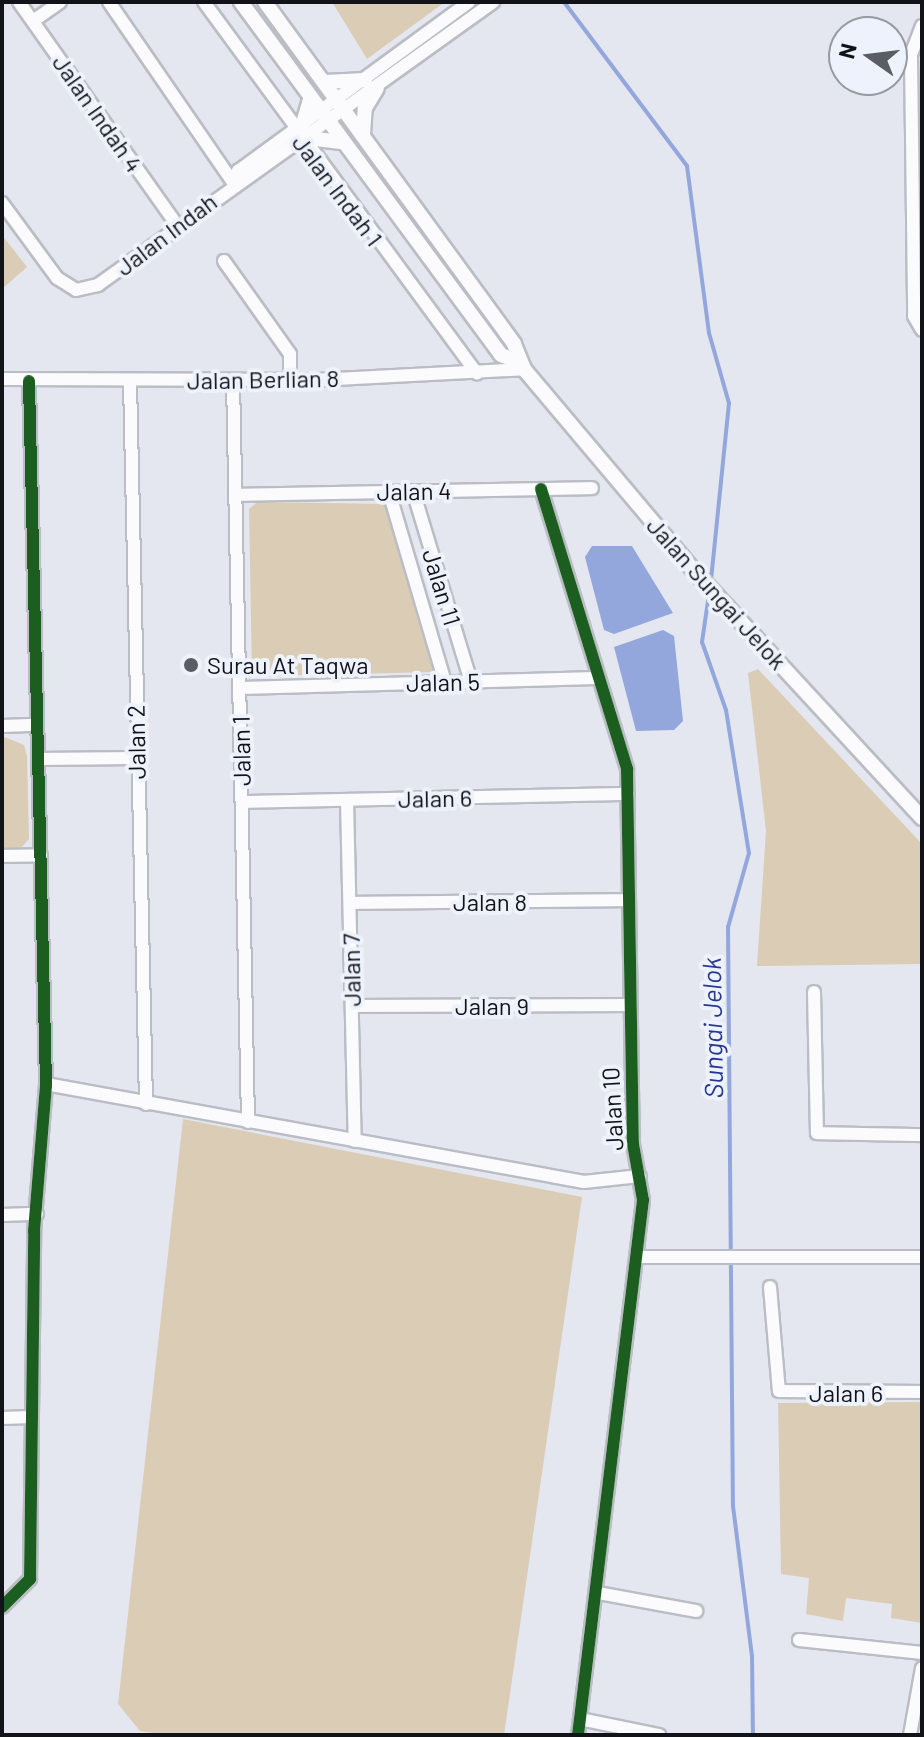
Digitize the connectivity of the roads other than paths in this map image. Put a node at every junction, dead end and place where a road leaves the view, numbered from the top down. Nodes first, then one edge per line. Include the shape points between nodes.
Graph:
1 (19, 2) edge
2 (60, 2) edge
3 (109, 2) edge
4 (204, 2) edge
5 (241, 2) edge
6 (265, 2) edge
7 (493, 2) edge
8 (464, 3) edge
9 (472, 18) junction
10 (33, 21) junction
11 (922, 26) edge
12 (398, 55) junction
13 (916, 55) edge
14 (407, 66) junction
15 (325, 82) junction
16 (371, 84) junction
17 (311, 97) junction
18 (342, 105) junction
19 (325, 118) junction
20 (363, 134) junction
21 (301, 135) junction
22 (343, 142) junction
23 (234, 184) junction
24 (918, 197) edge
25 (2, 203) edge
26 (177, 225) junction
27 (224, 261) dead end
28 (922, 330) edge
29 (522, 365) junction
30 (477, 374) junction
31 (2, 379) edge
32 (290, 379) junction
33 (233, 380) junction
34 (29, 381) junction
35 (130, 381) junction
36 (592, 488) dead end
37 (541, 489) junction
38 (413, 491) junction
39 (389, 492) junction
40 (235, 495) junction
41 (599, 678) junction
42 (445, 682) junction
43 (471, 682) junction
44 (239, 688) junction
45 (37, 725) junction
46 (2, 726) edge
47 (136, 758) junction
48 (38, 759) junction
49 (628, 794) junction
50 (347, 800) junction
51 (242, 802) junction
52 (922, 818) edge
53 (41, 855) junction
54 (2, 856) edge
55 (629, 900) junction
56 (350, 903) junction
57 (814, 992) dead end
58 (631, 1005) junction
59 (352, 1006) junction
60 (46, 1084) junction
61 (146, 1104) junction
62 (248, 1122) junction
63 (922, 1135) edge
64 (355, 1141) junction
65 (640, 1176) junction
66 (37, 1214) junction
67 (2, 1215) edge
68 (639, 1257) junction
69 (922, 1257) edge
70 (770, 1287) dead end
71 (922, 1392) edge
72 (32, 1417) junction
73 (2, 1418) edge
74 (598, 1593) junction
75 (2, 1607) edge
76 (696, 1611) dead end
77 (799, 1640) dead end
78 (922, 1653) edge
79 (922, 1668) edge
80 (580, 1719) junction
81 (578, 1735) edge
82 (659, 1735) edge
83 (910, 1735) edge

1 - 10 street, Jalan Indah 4
2 - 10 street
3 - 23 street
4 - 21 street, Jalan Indah 1
5 - 17 street, Jalan Sungai Jelok
6 - 15 street, Jalan Sungai Jelok
7 - 9 street
8 - 9 street
8 - 12 street
9 - 14 street
10 - 26 street, Jalan Indah 4
11 - 13 street
12 - 14 street
12 - 16 street
13 - 24 street
14 - 16 street
15 - 16 street
15 - 18 street, Jalan Sungai Jelok
16 - 18 street, Jalan Indah
16 - 20 street
17 - 19 street, Jalan Sungai Jelok
17 - 21 street
18 - 19 street, Jalan Indah
18 - 20 street, Jalan Sungai Jelok
19 - 21 street, Jalan Indah
19 - 22 street, Jalan Sungai Jelok
20 - 29 street, Jalan Sungai Jelok
21 - 22 street
21 - 23 street, Jalan Indah via 238,171
21 - 30 street, Jalan Indah 1
22 - 29 street, Jalan Sungai Jelok via 501,355
23 - 26 street, Jalan Indah
24 - 28 street via 914,316
25 - 26 street, Jalan Indah via 57,278 76,290 98,285
27 - 32 street via 290,354
29 - 30 street, Jalan Berlian 8
29 - 52 street, Jalan Sungai Jelok via 694,571
30 - 32 street, Jalan Berlian 8
31 - 34 street, Jalan Berlian 8
32 - 33 street, Jalan Berlian 8
33 - 35 street, Jalan Berlian 8
33 - 40 street, Jalan 1
34 - 35 street, Jalan Berlian 8
34 - 45 street
35 - 47 street, Jalan 2
36 - 37 street, Jalan 4
37 - 38 street, Jalan 4
37 - 41 street, Jalan 10
38 - 39 street, Jalan 4
38 - 43 street, Jalan 11
39 - 40 street, Jalan 4
39 - 42 street, Jalan 11
40 - 44 street, Jalan 1
41 - 43 street, Jalan 5
41 - 49 street, Jalan 10
42 - 43 street, Jalan 5
42 - 44 street, Jalan 5
44 - 51 street, Jalan 1
45 - 46 street
45 - 48 street
47 - 48 street
47 - 61 street, Jalan 2
48 - 53 street
49 - 50 street, Jalan 6
49 - 55 street, Jalan 10
50 - 51 street, Jalan 6
50 - 56 street, Jalan 7
51 - 62 street, Jalan 1
53 - 54 street
53 - 60 street
55 - 56 street, Jalan 8
55 - 58 street, Jalan 10
56 - 59 street, Jalan 7
57 - 63 street via 812,1121 832,1139
58 - 59 street, Jalan 9
58 - 65 street, Jalan 10
59 - 64 street, Jalan 7
60 - 61 street
60 - 66 street
61 - 62 street
62 - 64 street
64 - 65 street via 584,1182
65 - 68 street, Jalan 10
66 - 67 street
66 - 72 street
68 - 69 street
68 - 74 street, Jalan 10
70 - 71 street, Jalan 6 via 779,1391
72 - 73 street
72 - 75 street via 29,1586
74 - 76 street
74 - 80 street, Jalan 10
77 - 78 street
79 - 83 street
80 - 81 street, Jalan 10
80 - 82 street

